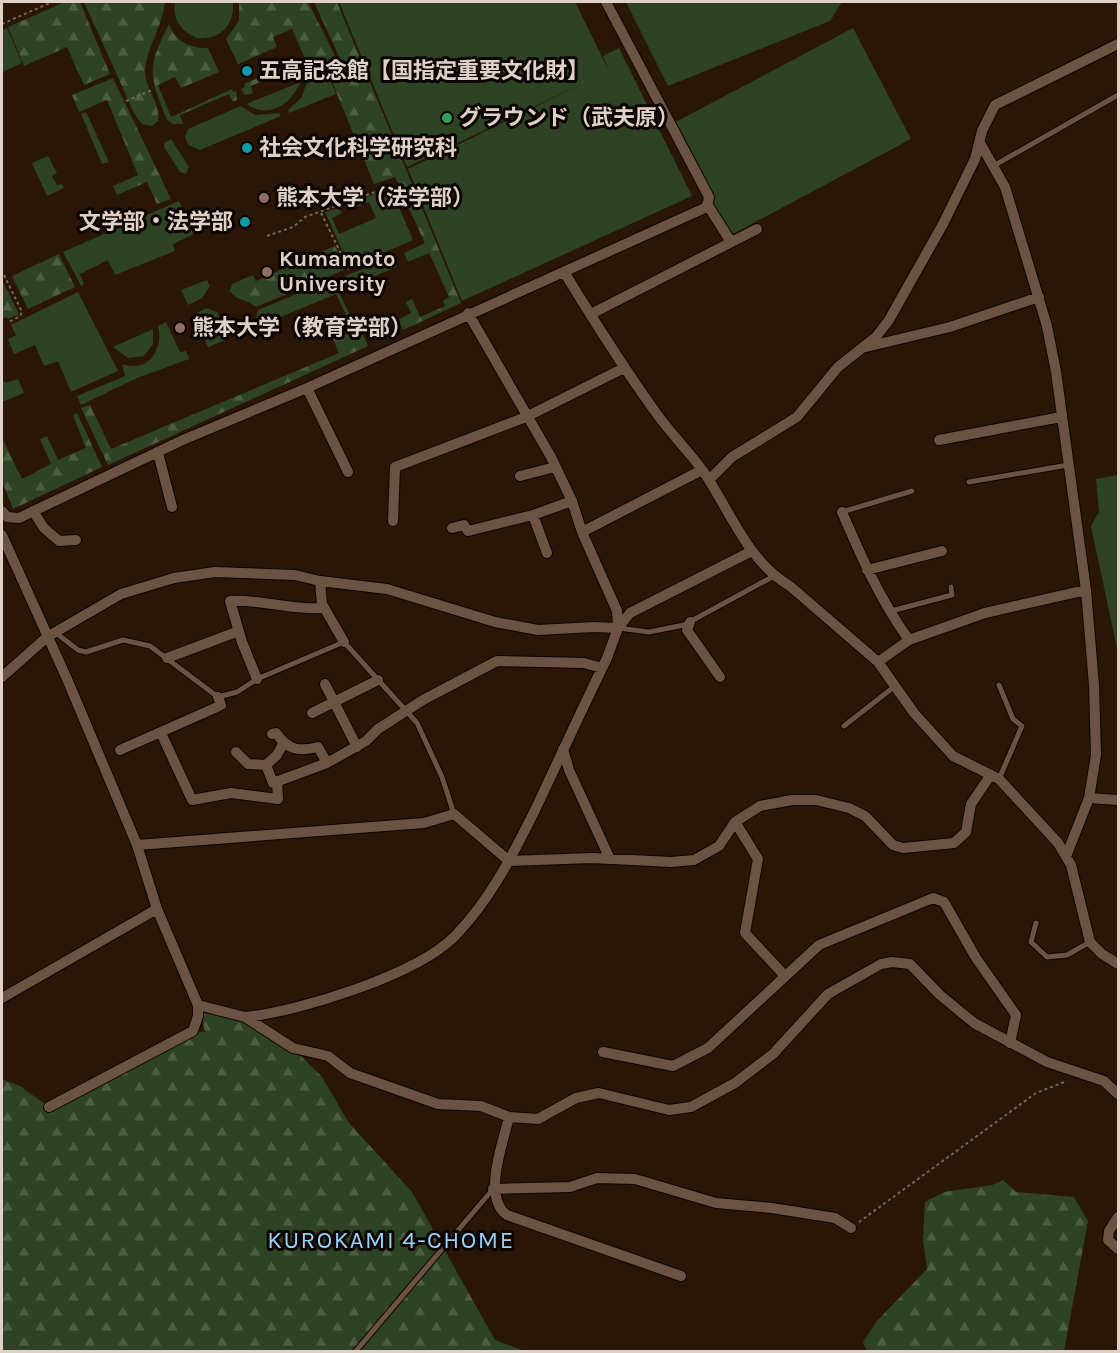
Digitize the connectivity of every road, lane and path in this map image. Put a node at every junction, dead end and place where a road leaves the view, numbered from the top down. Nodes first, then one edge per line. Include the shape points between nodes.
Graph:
1 (52, 2) edge
2 (606, 2) edge
3 (2, 24) edge
4 (1119, 44) edge
5 (152, 90) dead end
6 (1119, 94) edge
7 (126, 101) dead end
8 (980, 143) junction
9 (995, 165) junction
10 (392, 186) dead end
11 (707, 204) junction
12 (321, 212) junction
13 (757, 228) dead end
14 (267, 236) dead end
15 (730, 242) junction
16 (349, 270) dead end
17 (564, 272) junction
18 (4, 275) dead end
19 (1039, 297) junction
20 (468, 314) junction
21 (591, 314) junction
22 (9, 322) dead end
23 (862, 348) junction
24 (624, 368) junction
25 (307, 388) junction
26 (526, 417) junction
27 (1061, 417) junction
28 (939, 440) dead end
29 (158, 453) junction
30 (1068, 465) junction
31 (555, 467) junction
32 (702, 470) junction
33 (348, 472) dead end
34 (520, 476) dead end
35 (709, 480) junction
36 (969, 482) dead end
37 (912, 491) dead end
38 (572, 501) junction
39 (172, 507) dead end
40 (2, 511) edge
41 (33, 511) junction
42 (842, 512) joint
43 (533, 516) junction
44 (393, 521) dead end
45 (452, 528) dead end
46 (582, 532) junction
47 (2, 535) edge
48 (76, 540) dead end
49 (752, 551) junction
50 (942, 551) dead end
51 (547, 553) dead end
52 (867, 570) junction
53 (774, 576) junction
54 (320, 582) junction
55 (951, 587) dead end
56 (1086, 590) junction
57 (324, 608) junction
58 (889, 611) junction
59 (690, 622) junction
60 (618, 628) junction
61 (239, 631) junction
62 (50, 635) junction
63 (909, 640) junction
64 (345, 642) junction
65 (167, 658) junction
66 (878, 662) junction
67 (602, 668) junction
68 (720, 676) dead end
69 (2, 677) edge
70 (257, 679) junction
71 (378, 680) junction
72 (325, 684) dead end
73 (895, 686) junction
74 (999, 686) dead end
75 (218, 697) junction
76 (333, 703) junction
77 (406, 710) junction
78 (312, 713) dead end
79 (844, 726) dead end
80 (161, 733) junction
81 (272, 734) dead end
82 (284, 742) junction
83 (357, 747) junction
84 (563, 749) junction
85 (120, 750) dead end
86 (236, 752) dead end
87 (327, 763) junction
88 (266, 765) junction
89 (994, 778) junction
90 (277, 781) junction
91 (1089, 798) junction
92 (1119, 800) edge
93 (454, 814) junction
94 (735, 822) junction
95 (137, 845) junction
96 (1066, 854) junction
97 (610, 859) junction
98 (510, 861) junction
99 (157, 909) junction
100 (1036, 922) dead end
101 (1090, 942) junction
102 (1119, 964) edge
103 (785, 976) junction
104 (2, 998) edge
105 (198, 1005) junction
106 (245, 1017) junction
107 (1010, 1043) junction
108 (603, 1052) dead end
109 (1068, 1081) dead end
110 (1119, 1094) edge
111 (49, 1107) dead end
112 (509, 1117) junction
113 (494, 1188) junction
114 (1119, 1217) edge
115 (851, 1228) joint
116 (1119, 1249) edge
117 (681, 1276) dead end
118 (355, 1352) edge

1 - 3 path
2 - 11 street via 709,197
4 - 8 street via 994,105
5 - 7 path
6 - 9 lane
8 - 9 street
8 - 23 street via 944,224 890,320
9 - 19 street
10 - 12 path
11 - 15 street
11 - 17 street
12 - 14 path
12 - 16 path
13 - 15 street
15 - 21 street
17 - 20 street
17 - 21 street
18 - 22 path via 22,312
19 - 23 street via 950,327
19 - 27 street via 1056,372
20 - 25 street
20 - 26 street
21 - 24 street
23 - 35 street via 838,367 797,417 732,457
24 - 26 street
24 - 32 street
25 - 29 street
25 - 33 street
26 - 31 street
26 - 44 street via 395,467
27 - 28 street
27 - 30 street
29 - 39 street
29 - 41 street
30 - 36 lane
30 - 56 street
31 - 34 street
31 - 38 street
32 - 35 street
32 - 46 street
35 - 49 street
37 - 42 lane
38 - 43 street
38 - 46 street
40 - 41 street via 13,519
41 - 48 street via 59,541
42 - 52 street
43 - 45 street via 468,531 464,525
43 - 51 street
46 - 60 street via 617,610
47 - 62 street
49 - 53 street
49 - 60 street via 630,613
50 - 52 street
52 - 58 street
53 - 59 lane
53 - 66 street
54 - 57 street
54 - 60 street via 387,590 495,622 538,630
54 - 62 street via 296,575 215,572 174,578 121,594
55 - 58 lane via 952,595
56 - 63 street via 985,613
56 - 91 street via 1096,755
57 - 61 street via 230,601
57 - 64 street
58 - 63 street
59 - 60 lane via 649,632
59 - 68 street via 687,630
60 - 67 street
61 - 65 street
61 - 70 street
62 - 65 lane via 86,652 123,640 135,641
62 - 69 street
62 - 95 street
63 - 66 street
64 - 70 lane
64 - 71 lane
65 - 75 lane
66 - 73 street
67 - 77 street via 584,663 497,661
67 - 84 street
70 - 75 lane via 237,692
71 - 76 street
71 - 77 lane
72 - 76 street
73 - 79 lane
73 - 89 street via 953,756
74 - 89 lane via 1013,719 1022,726
75 - 80 street via 221,705
76 - 78 street
76 - 83 street
77 - 83 street
77 - 93 lane via 417,723 442,777
80 - 85 street
80 - 90 street via 192,800 231,793 278,799
81 - 82 street via 276,733
82 - 87 street via 297,751 318,747
82 - 88 street
83 - 87 street
84 - 97 street
84 - 98 street
86 - 88 street via 248,764
87 - 90 street
88 - 90 street via 273,783
89 - 94 street via 971,804 966,832 954,843 903,848 892,845 865,816 816,800 760,806
89 - 96 street
91 - 92 street
91 - 96 street
93 - 95 street via 424,823
93 - 98 street
94 - 97 street via 719,846 694,860
94 - 103 street via 758,859 745,933
95 - 99 street
96 - 101 street
97 - 98 street
98 - 106 street via 469,921 454,938 428,956 331,998
99 - 104 street
99 - 105 street
100 - 101 lane via 1031,942 1047,957 1067,955
101 - 102 street
103 - 107 street via 819,945 933,898 944,902 976,958 1016,1015
103 - 108 street via 708,1048 673,1066
105 - 106 street
105 - 111 street via 193,1031
106 - 112 street via 293,1048 328,1056 350,1073 438,1104 481,1106
107 - 110 street via 1047,1062 1104,1081
107 - 112 street via 974,1023 910,964 892,962 881,964 828,994 773,1054 735,1083 691,1107 669,1110 599,1093 576,1098 538,1119
109 - 115 path via 1036,1093
112 - 113 street
113 - 115 street via 570,1187 597,1178 635,1179 716,1203 835,1218
113 - 117 street via 498,1209 507,1215
113 - 118 lane
114 - 116 street via 1108,1240

